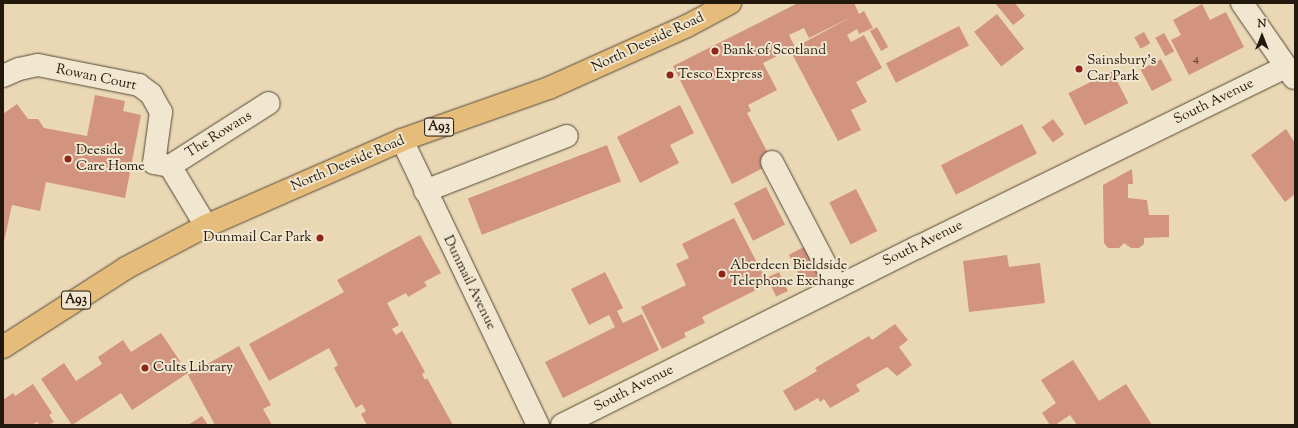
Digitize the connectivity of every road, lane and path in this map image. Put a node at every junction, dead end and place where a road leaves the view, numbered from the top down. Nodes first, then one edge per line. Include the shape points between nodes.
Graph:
1 (730, 3) edge
2 (1242, 3) edge
3 (1290, 73) edge
4 (3, 76) edge
5 (269, 103) dead end
6 (567, 136) dead end
7 (402, 140) junction
8 (772, 162) dead end
9 (170, 166) junction
10 (425, 191) junction
11 (206, 226) junction
12 (837, 287) junction
13 (3, 347) edge
14 (538, 425) edge
15 (562, 425) edge

1 - 7 main road, North Deeside Road / A93 via 687,26 548,88
2 - 3 street
3 - 12 street, South Avenue
4 - 9 street, Rowan Court via 38,65 139,85 151,94 161,112 154,163
5 - 9 street, The Rowans
6 - 10 street
7 - 10 street, Dunmail Avenue
7 - 11 main road, North Deeside Road / A93
8 - 12 street
9 - 11 street
10 - 14 street, Dunmail Avenue
11 - 13 main road, North Deeside Road / A93 via 126,268
12 - 15 street, South Avenue

